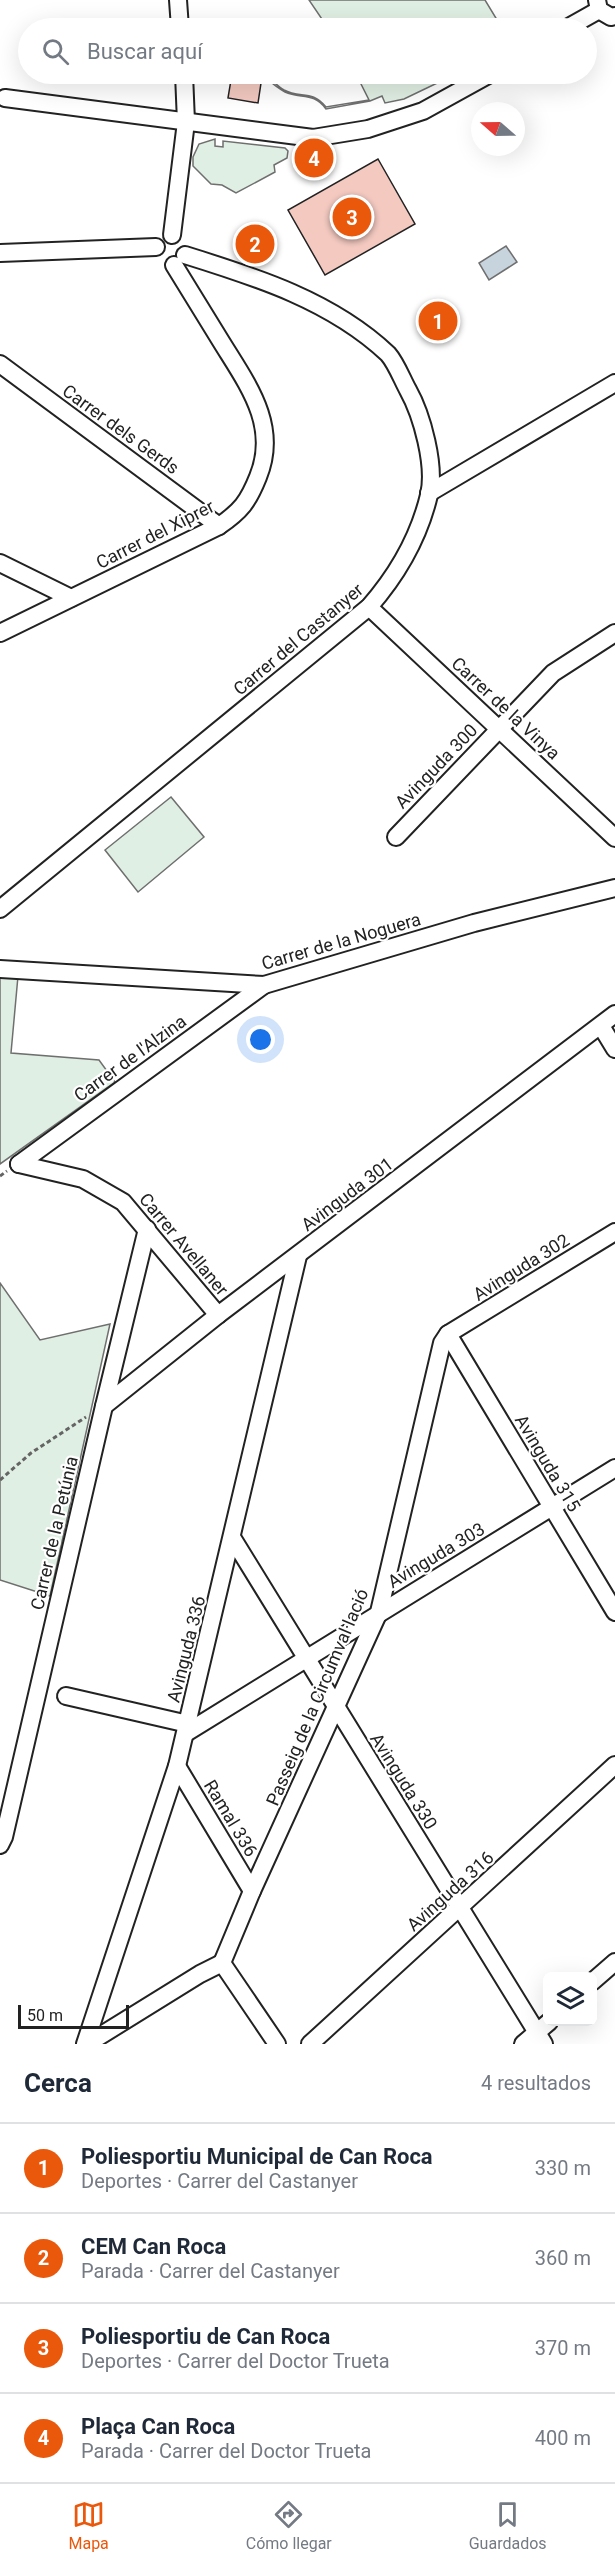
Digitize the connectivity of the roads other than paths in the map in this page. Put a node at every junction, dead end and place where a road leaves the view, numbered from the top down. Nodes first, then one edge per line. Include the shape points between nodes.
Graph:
1 (178, 0) edge
2 (179, 18) edge
3 (184, 84) edge
4 (472, 84) edge
5 (5, 98) dead end
6 (186, 122) junction
7 (172, 235) junction
8 (156, 247) junction
9 (0, 253) edge
10 (179, 260) junction
11 (0, 364) edge
12 (615, 383) edge
13 (429, 494) junction
14 (219, 526) junction
15 (0, 563) edge
16 (71, 598) junction
17 (369, 607) junction
18 (0, 633) edge
19 (615, 633) edge
20 (499, 729) junction
21 (396, 837) dead end
22 (615, 838) edge
23 (615, 888) edge
24 (0, 909) edge
25 (0, 969) edge
26 (264, 985) junction
27 (615, 1014) edge
28 (601, 1026) junction
29 (615, 1049) edge
30 (19, 1164) joint
31 (147, 1229) junction
32 (615, 1232) edge
33 (298, 1256) junction
34 (218, 1315) junction
35 (448, 1334) junction
36 (104, 1406) junction
37 (615, 1468) edge
38 (551, 1508) junction
39 (233, 1539) junction
40 (379, 1612) junction
41 (615, 1612) edge
42 (306, 1658) junction
43 (66, 1696) dead end
44 (336, 1708) junction
45 (187, 1728) junction
46 (615, 1765) edge
47 (177, 1766) junction
48 (0, 1845) edge
49 (252, 1891) junction
50 (460, 1909) junction
51 (615, 1962) edge
52 (222, 1963) junction
53 (597, 1978) edge
54 (543, 2033) edge
55 (86, 2044) edge
56 (277, 2044) edge
57 (310, 2044) edge
58 (523, 2044) edge

1 - 2 street
3 - 6 street
4 - 6 street via 423,111 368,129 313,138
5 - 6 street
6 - 7 street
7 - 8 street via 162,238
7 - 10 street via 183,242
8 - 9 street
8 - 10 street via 160,261
10 - 13 street, Carrer del Castanyer via 274,284 337,316 389,356 415,403 428,445
10 - 14 street, Carrer del Xiprer via 250,388 266,437 265,456 251,494 240,512
11 - 14 street, Carrer dels Gerds
12 - 13 street
13 - 17 street, Carrer del Castanyer via 413,540 392,582
14 - 16 street, Carrer del Xiprer
15 - 16 street
16 - 18 street, Carrer del Xiprer
17 - 20 street, Carrer de la Vinya
17 - 24 street, Carrer del Castanyer
19 - 20 street, Avinguda 300 via 553,673
20 - 21 street, Avinguda 300
20 - 22 street, Carrer de la Vinya
23 - 26 street, Carrer de la Noguera via 474,923
25 - 26 street, Carrer de la Noguera
26 - 30 street, Carrer de l'Alzina
27 - 28 street, Avinguda 301
28 - 29 street
28 - 33 street, Avinguda 301
30 - 31 street, Carrer Avellaner via 83,1179 123,1202
31 - 34 street, Carrer Avellaner
31 - 36 street, Carrer de la Petúnia
32 - 35 street, Avinguda 302
33 - 34 street, Avinguda 301
33 - 39 street, Avinguda 336
34 - 36 street, Avinguda 301
35 - 38 street, Avinguda 315
35 - 40 street, Passeig de la Circumval·lació via 442,1343
36 - 48 street, Carrer de la Petúnia
37 - 38 street, Avinguda 303
38 - 40 street, Avinguda 303
38 - 41 street, Avinguda 315
39 - 42 street, Avinguda 330
39 - 45 street, Avinguda 336
40 - 42 street, Avinguda 303
40 - 44 street, Passeig de la Circumval·lació
42 - 44 street, Avinguda 330
42 - 45 street, Avinguda 303
43 - 45 street
44 - 49 street, Passeig de la Circumval·lació
44 - 50 street, Avinguda 330
45 - 47 street, Avinguda 336
46 - 50 street, Avinguda 316
47 - 49 street, Ramal 336
47 - 55 street, Avinguda 336
49 - 52 street, Passeig de la Circumval·lació
50 - 54 street, Avinguda 330
50 - 57 street, Avinguda 316
51 - 53 street
52 - 55 street
52 - 56 street
54 - 58 street

